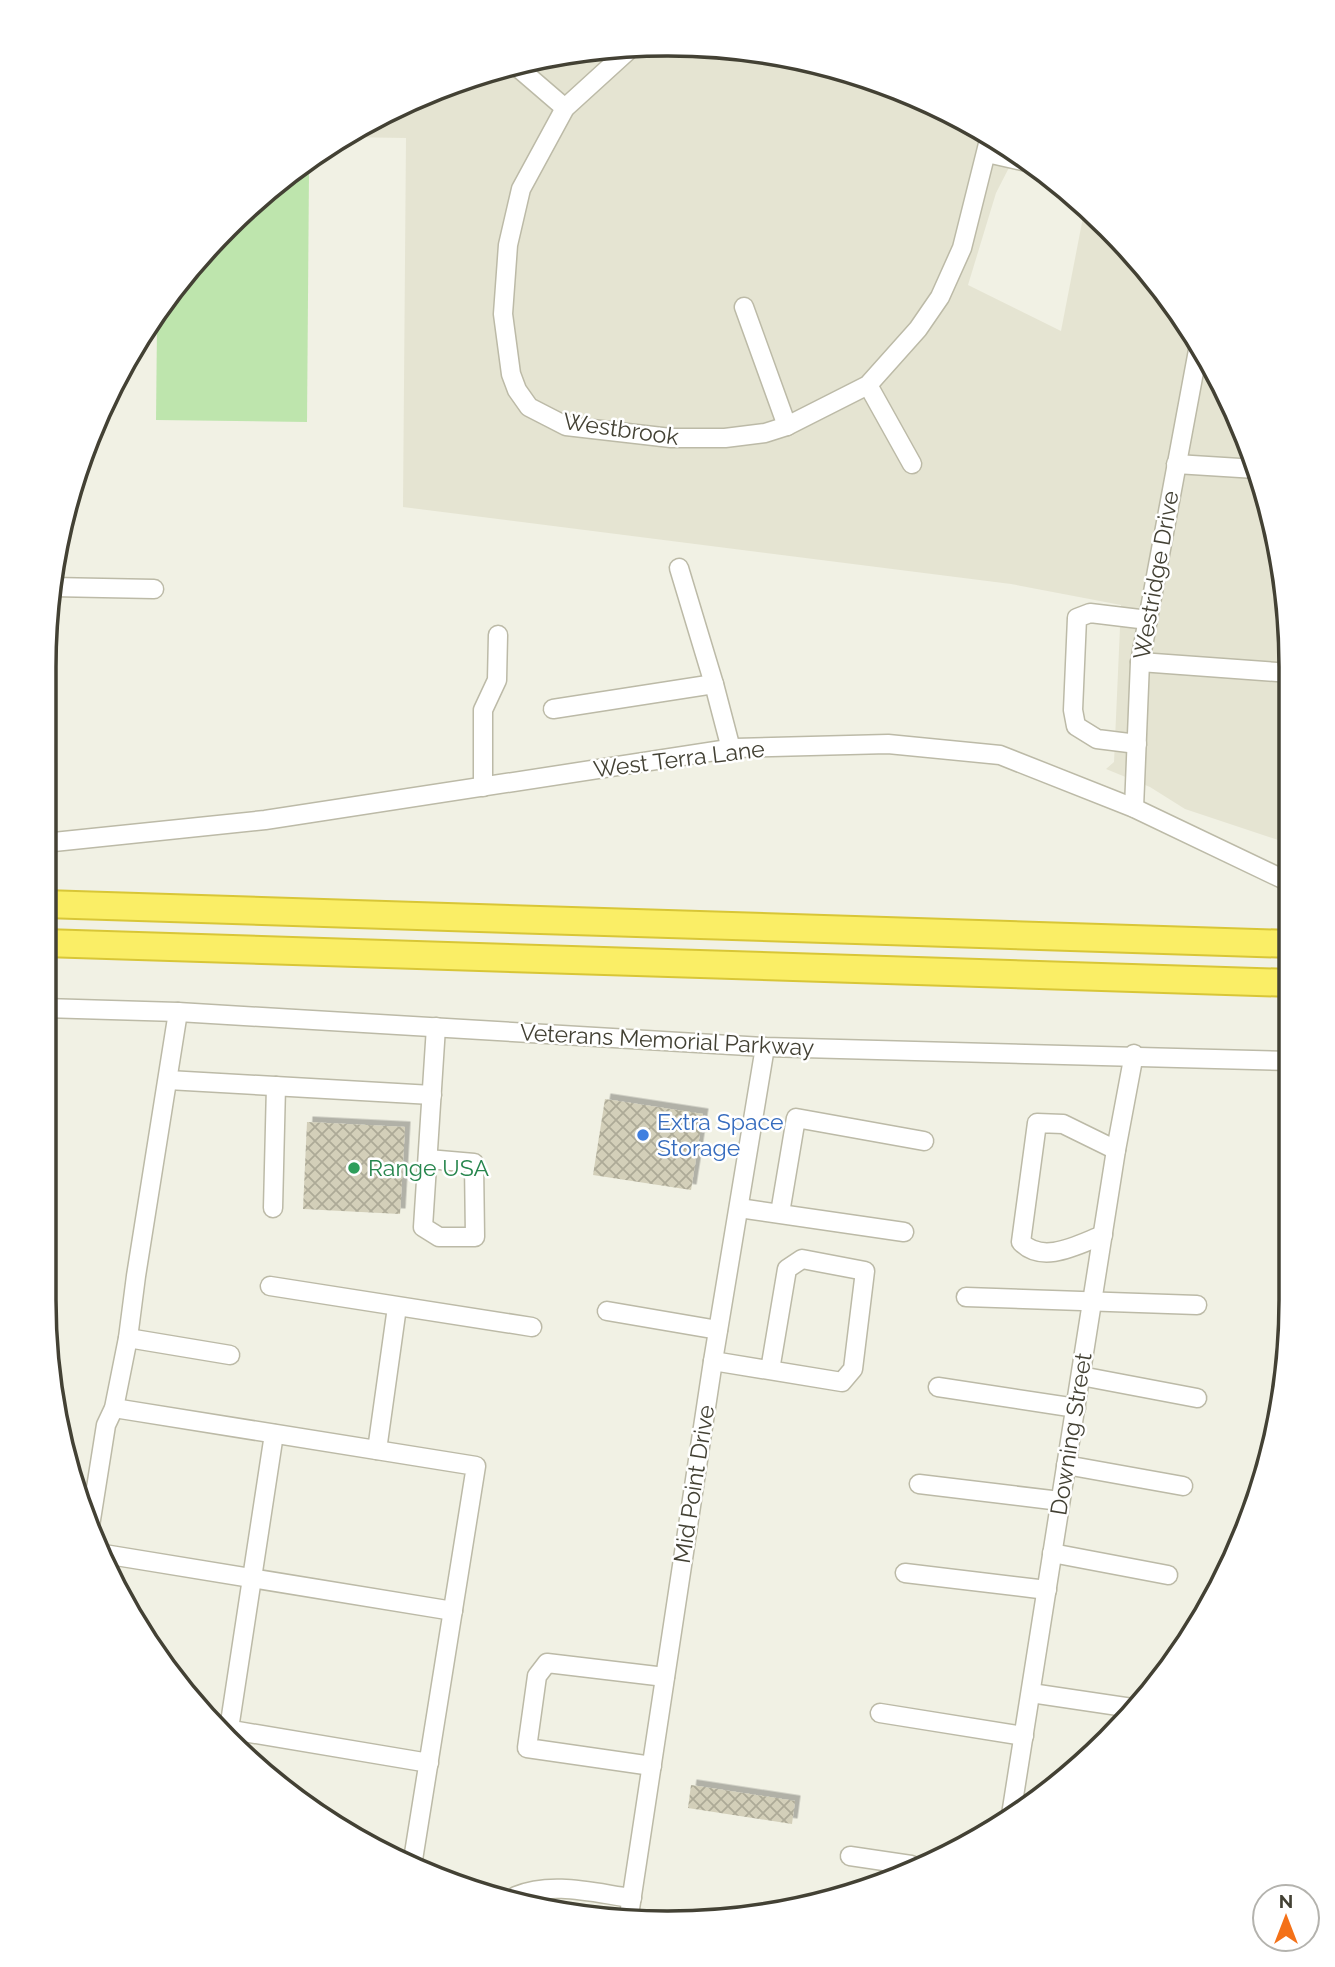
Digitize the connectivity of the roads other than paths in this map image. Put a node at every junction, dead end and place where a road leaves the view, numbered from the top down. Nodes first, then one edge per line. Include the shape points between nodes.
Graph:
1 (620, 58) edge
2 (525, 73) edge
3 (565, 108) junction
4 (988, 147) edge
5 (744, 307) dead end
6 (1196, 360) edge
7 (868, 386) junction
8 (787, 426) junction
9 (912, 464) dead end
10 (1176, 464) junction
11 (1246, 467) edge
12 (679, 568) dead end
13 (61, 587) edge
14 (154, 589) dead end
15 (1148, 620) junction
16 (498, 635) dead end
17 (1140, 662) junction
18 (1279, 672) edge
19 (713, 684) junction
20 (553, 709) dead end
21 (1137, 744) junction
22 (731, 749) junction
23 (483, 787) junction
24 (1135, 808) junction
25 (56, 842) edge
26 (1279, 877) edge
27 (56, 904) edge
28 (56, 943) edge
29 (1279, 944) edge
30 (1279, 983) edge
31 (56, 1008) edge
32 (178, 1012) junction
33 (436, 1027) junction
34 (765, 1047) junction
35 (1134, 1054) junction
36 (1279, 1060) edge
37 (168, 1080) junction
38 (276, 1086) junction
39 (432, 1096) junction
40 (924, 1141) dead end
41 (1116, 1150) junction
42 (428, 1159) junction
43 (273, 1208) dead end
44 (738, 1208) junction
45 (780, 1213) junction
46 (904, 1232) dead end
47 (1103, 1235) junction
48 (270, 1286) dead end
49 (966, 1297) dead end
50 (1092, 1302) junction
51 (1197, 1305) dead end
52 (397, 1307) junction
53 (607, 1311) dead end
54 (532, 1327) dead end
55 (718, 1330) junction
56 (128, 1338) junction
57 (230, 1355) dead end
58 (713, 1361) junction
59 (770, 1370) junction
60 (1081, 1377) junction
61 (938, 1387) dead end
62 (1197, 1398) dead end
63 (114, 1408) junction
64 (1076, 1408) junction
65 (274, 1434) junction
66 (377, 1451) junction
67 (1066, 1465) junction
68 (919, 1484) dead end
69 (1183, 1486) dead end
70 (1060, 1501) junction
71 (93, 1508) edge
72 (1052, 1553) junction
73 (113, 1555) edge
74 (905, 1573) dead end
75 (1168, 1575) dead end
76 (252, 1578) junction
77 (1047, 1590) junction
78 (453, 1611) junction
79 (666, 1677) junction
80 (1031, 1693) junction
81 (1123, 1708) edge
82 (880, 1713) dead end
83 (229, 1725) edge
84 (233, 1730) edge
85 (1024, 1736) junction
86 (429, 1763) junction
87 (652, 1766) junction
88 (1013, 1804) edge
89 (414, 1855) edge
90 (850, 1856) dead end
91 (901, 1864) edge
92 (523, 1893) edge
93 (632, 1898) junction
94 (630, 1910) edge

1 - 3 street, Westbrook
2 - 3 street
3 - 8 street, Westbrook via 521,189 508,245 503,314 517,390 529,407 566,426 671,438 725,438
4 - 7 street via 962,248 940,297 918,330
5 - 8 street
6 - 10 street, Westridge Drive
7 - 8 street, Westbrook
7 - 9 street
10 - 11 street
10 - 15 street, Westridge Drive
12 - 19 street
13 - 14 street
15 - 17 street, Westridge Drive
15 - 21 street via 1090,614 1077,618 1076,726 1097,739
16 - 23 street via 497,680 483,710
17 - 18 street
17 - 21 street, Westridge Drive
19 - 20 street
19 - 22 street
21 - 24 street, Westridge Drive
22 - 23 street, West Terra Lane
22 - 24 street, West Terra Lane via 888,744 1000,755
23 - 25 street, West Terra Lane via 265,820
24 - 26 street, West Terra Lane
27 - 29 highway
28 - 30 highway
31 - 32 street, Veterans Memorial Parkway
32 - 33 street, Veterans Memorial Parkway
32 - 37 street
33 - 34 street, Veterans Memorial Parkway
33 - 39 street
34 - 35 street, Veterans Memorial Parkway
34 - 44 street, Mid Point Drive
35 - 36 street, Veterans Memorial Parkway
35 - 41 street, Downing Street
37 - 38 street
37 - 56 street
38 - 39 street
38 - 43 street
39 - 42 street
40 - 45 street via 796,1118
41 - 47 street, Downing Street
41 - 47 street via 1063,1124 1037,1123 1021,1242 1052,1254
42 - 42 street via 423,1227 439,1237 475,1237 474,1163
44 - 45 street
44 - 55 street, Mid Point Drive
45 - 46 street
47 - 50 street, Downing Street
48 - 52 street
49 - 50 street
50 - 51 street
50 - 60 street, Downing Street
52 - 54 street
52 - 66 street
53 - 55 street
55 - 58 street, Mid Point Drive
56 - 57 street
56 - 63 street
58 - 59 street
58 - 79 street, Mid Point Drive
59 - 59 street via 842,1382 853,1369 865,1271 802,1259 787,1269
60 - 62 street
60 - 64 street, Downing Street
61 - 64 street
63 - 65 street
63 - 71 street via 106,1425
64 - 67 street, Downing Street
65 - 66 street
65 - 76 street
66 - 78 street via 476,1466
67 - 69 street
67 - 70 street, Downing Street
68 - 70 street
70 - 72 street, Downing Street
72 - 75 street
72 - 77 street, Downing Street
73 - 76 street
74 - 77 street
76 - 78 street
76 - 83 street
77 - 80 street, Downing Street
78 - 86 street
79 - 87 street, Mid Point Drive
79 - 87 street via 547,1663 537,1675 527,1748
80 - 81 street
80 - 85 street, Downing Street
82 - 85 street
84 - 86 street
85 - 88 street, Downing Street
86 - 89 street
87 - 93 street, Mid Point Drive
90 - 91 street
92 - 93 street via 554,1888
93 - 94 street, Mid Point Drive

